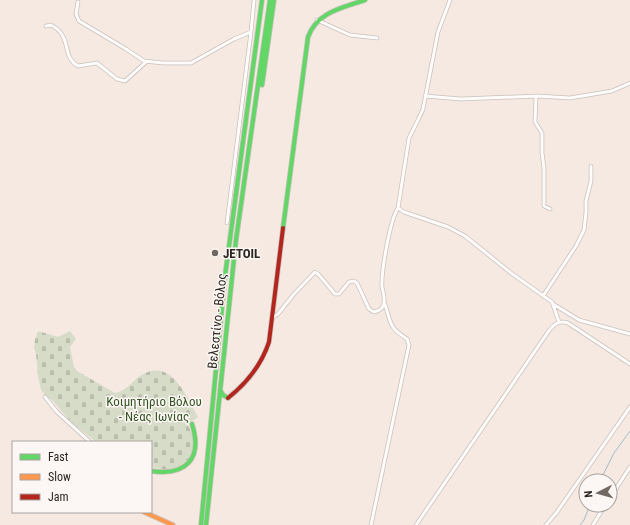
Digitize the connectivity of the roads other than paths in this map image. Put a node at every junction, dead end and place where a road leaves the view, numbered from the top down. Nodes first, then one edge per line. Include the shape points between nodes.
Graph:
1 (254, 0) edge
2 (259, 0) edge
3 (262, 0) edge
4 (270, 0) edge
5 (274, 0) edge
6 (365, 0) edge
7 (450, 0) edge
8 (78, 2) dead end
9 (317, 20) junction
10 (46, 26) dead end
11 (251, 32) junction
12 (258, 34) junction
13 (377, 38) dead end
14 (146, 62) junction
15 (630, 83) edge
16 (425, 96) junction
17 (536, 97) junction
18 (249, 152) junction
19 (591, 166) dead end
20 (230, 195) junction
21 (236, 196) junction
22 (398, 208) junction
23 (550, 208) dead end
24 (227, 223) dead end
25 (543, 296) junction
26 (384, 302) junction
27 (553, 304) junction
28 (273, 317) junction
29 (559, 322) junction
30 (630, 334) edge
31 (630, 364) edge
32 (220, 390) junction
33 (44, 397) dead end
34 (228, 398) junction
35 (218, 402) junction
36 (630, 407) edge
37 (192, 424) dead end
38 (89, 441) edge
39 (630, 467) edge
40 (152, 471) edge
41 (618, 486) edge
42 (146, 513) edge
43 (600, 513) edge
44 (174, 525) edge
45 (201, 525) edge
46 (206, 525) edge
47 (371, 525) edge
48 (416, 525) edge
49 (546, 525) edge
50 (593, 525) edge

1 - 11 street
2 - 12 main road
3 - 12 main road, Βελεστίνο - Βόλος
4 - 18 main road, Βελεστίνο - Βόλος
5 - 18 main road via 257,120
6 - 9 main road
7 - 16 street via 438,32
8 - 14 street via 76,14 79,21
9 - 13 street via 350,35
9 - 28 main road via 306,43
10 - 14 street via 51,25 61,32 71,62 78,66 97,63 117,79 125,81
11 - 14 street via 196,62
11 - 20 street
12 - 21 main road, Βελεστίνο - Βόλος
15 - 17 street via 615,90 584,96
16 - 17 street via 461,99
16 - 22 street via 420,117 409,138
17 - 23 street via 535,122 542,133 544,206
18 - 32 main road, Βελεστίνο - Βόλος via 236,240
19 - 25 street via 584,230
20 - 21 street
20 - 24 street
21 - 45 main road, Βελεστίνο - Βόλος via 225,276
22 - 25 street via 461,233
22 - 26 street via 393,219 383,268
25 - 27 street
26 - 28 street via 378,312 372,312 357,283 349,282 339,294 335,294 315,272
26 - 47 street via 392,328 407,339 409,345
27 - 29 street
27 - 30 street via 587,324
28 - 34 main road via 263,360 247,382
29 - 31 street via 570,324
29 - 48 street via 548,332
32 - 34 main road
32 - 35 main road, Βελεστίνο - Βόλος
33 - 38 street
34 - 35 main road
35 - 46 main road, Βελεστίνο - Βόλος
36 - 49 street
37 - 40 main road via 197,444 196,453 191,461 171,471
39 - 41 street
42 - 44 main road
43 - 50 street

